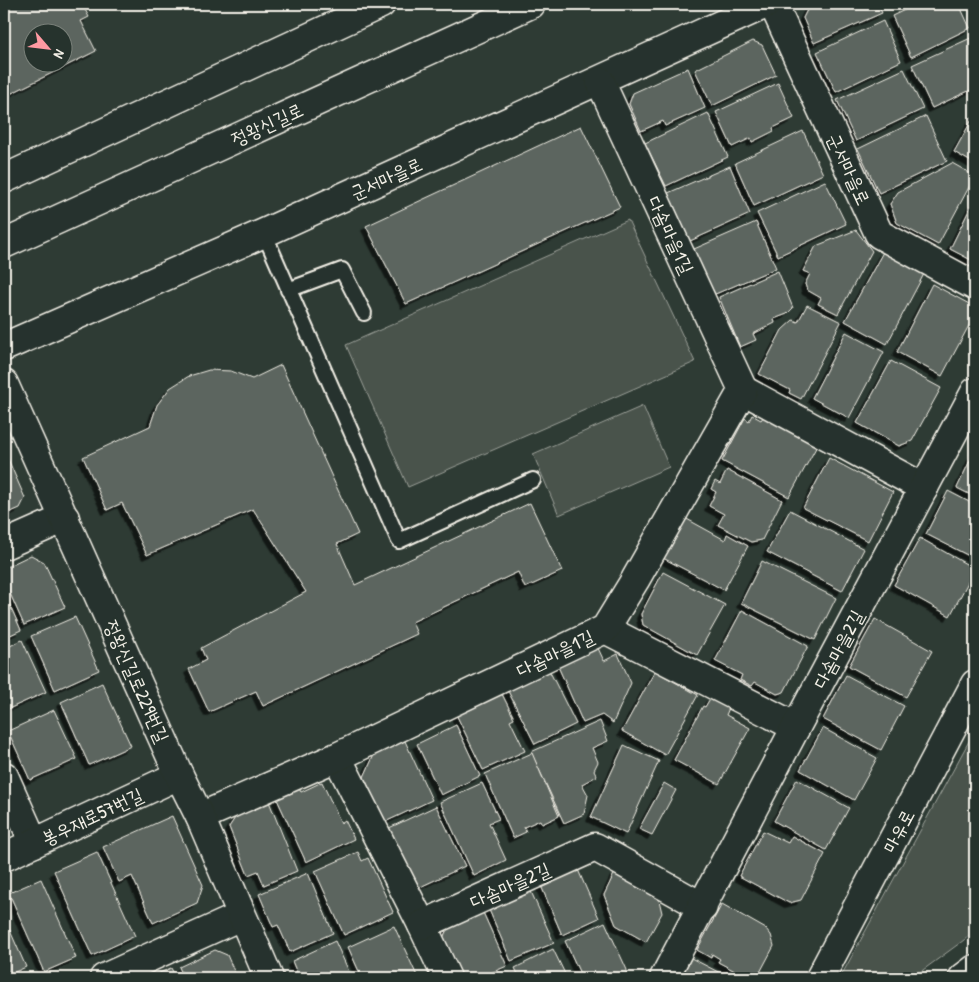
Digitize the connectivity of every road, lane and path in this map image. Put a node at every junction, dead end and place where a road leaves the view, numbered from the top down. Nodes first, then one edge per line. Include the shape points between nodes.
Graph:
1 (381, 4) edge
2 (531, 4) edge
3 (766, 4) edge
4 (773, 4) edge
5 (600, 81) junction
6 (4, 180) edge
7 (264, 233) junction
8 (4, 244) edge
9 (975, 286) edge
10 (288, 290) junction
11 (364, 313) dead end
12 (4, 347) edge
13 (4, 384) edge
14 (743, 390) junction
15 (975, 392) edge
16 (533, 480) dead end
17 (924, 488) junction
18 (64, 518) junction
19 (4, 545) edge
20 (605, 629) junction
21 (975, 684) edge
22 (796, 727) junction
23 (337, 757) junction
24 (179, 775) junction
25 (4, 776) edge
26 (200, 817) junction
27 (34, 843) junction
28 (4, 857) edge
29 (703, 907) junction
30 (241, 916) junction
31 (422, 924) junction
32 (975, 969) edge
33 (104, 978) edge
34 (269, 978) edge
35 (447, 978) edge
36 (664, 978) edge
37 (820, 978) edge
38 (963, 978) edge

1 - 6 street
2 - 8 street, 정왕신길로
3 - 5 street, 군서마을로
4 - 9 street, 군서마을로 via 879,234
5 - 7 street, 군서마을로
5 - 14 street, 다솜마을1길
7 - 10 lane
7 - 12 street, 군서마을로
10 - 11 lane via 342,270
10 - 16 lane via 399,540
13 - 18 street, 정왕신길로229번길
14 - 17 street
14 - 20 street, 다솜마을1길
15 - 17 street, 다솜마을2길
17 - 22 street, 다솜마을2길
18 - 19 street
18 - 24 street, 정왕신길로229번길
20 - 22 street
20 - 23 street, 다솜마을1길
21 - 37 street, 마유로
22 - 29 street, 다솜마을2길
23 - 26 street, 다솜마을1길
23 - 31 street
24 - 26 street, 정왕신길로229번길
24 - 27 street, 봉우재로57번길
25 - 27 street
26 - 30 street, 정왕신길로229번길
27 - 28 street, 봉우재로57번길
29 - 31 street, 다솜마을2길 via 595,847
29 - 36 street, 다솜마을2길
30 - 33 street
30 - 34 street, 정왕신길로229번길
31 - 35 street
32 - 38 street

